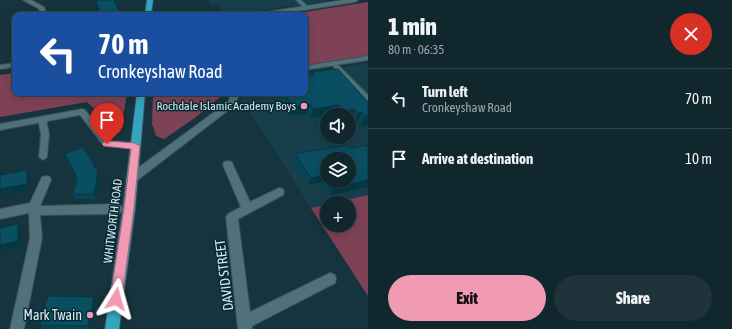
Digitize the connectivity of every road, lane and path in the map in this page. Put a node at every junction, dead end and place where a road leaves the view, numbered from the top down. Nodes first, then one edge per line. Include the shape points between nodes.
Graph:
1 (26, 0) edge
2 (150, 0) edge
3 (298, 0) edge
4 (355, 0) edge
5 (307, 8) junction
6 (43, 12) edge
7 (148, 12) edge
8 (280, 12) edge
9 (368, 58) edge
10 (333, 63) junction
11 (12, 65) edge
12 (0, 67) edge
13 (308, 67) edge
14 (141, 96) edge
15 (235, 96) edge
16 (368, 99) edge
17 (42, 119) junction
18 (0, 127) edge
19 (135, 146) junction
20 (43, 157) dead end
21 (228, 165) dead end
22 (131, 179) junction
23 (46, 180) dead end
24 (279, 192) dead end
25 (34, 209) junction
26 (117, 209) dead end
27 (247, 209) junction
28 (0, 214) edge
29 (330, 279) dead end
30 (245, 325) edge
31 (17, 329) edge
32 (112, 329) edge

1 - 6 street via 42,8
2 - 7 main road
3 - 5 lane
4 - 5 street
5 - 8 street
9 - 10 street
10 - 13 street
10 - 16 lane
11 - 12 street
14 - 19 main road, WHITWORTH ROAD
15 - 22 street via 232,102
17 - 18 street
17 - 19 street via 82,112 107,144
17 - 20 lane via 45,134
19 - 22 main road, WHITWORTH ROAD
21 - 27 street
22 - 32 main road, WHITWORTH ROAD
23 - 25 street
24 - 27 street
25 - 26 street
25 - 28 street
25 - 31 street via 36,238
27 - 30 street, DAVID STREET via 232,217
29 - 30 street

